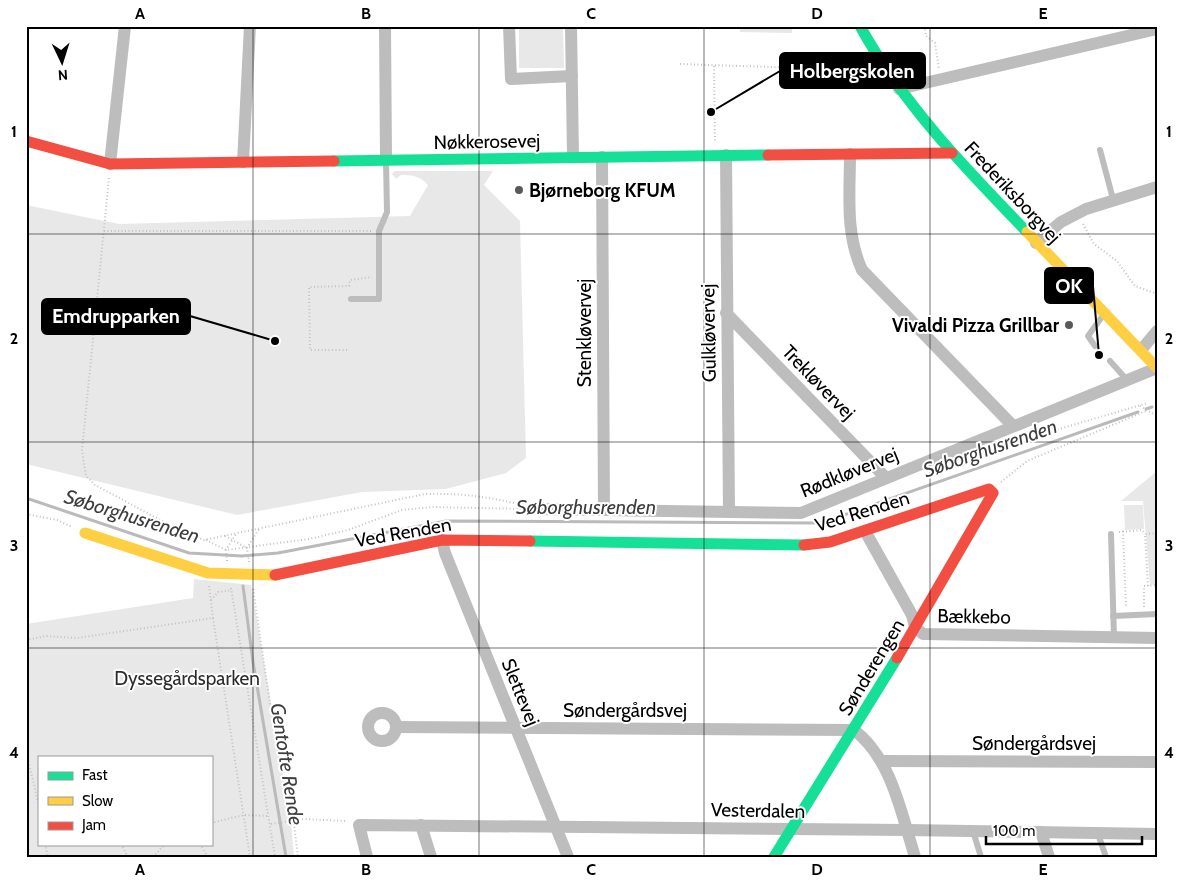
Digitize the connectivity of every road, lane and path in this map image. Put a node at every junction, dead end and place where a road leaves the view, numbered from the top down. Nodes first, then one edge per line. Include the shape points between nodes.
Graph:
1 (125, 26) edge
2 (250, 26) edge
3 (385, 26) edge
4 (509, 26) edge
5 (571, 26) edge
6 (860, 26) edge
7 (924, 26) edge
8 (1157, 29) edge
9 (680, 64) dead end
10 (714, 66) junction
11 (884, 67) junction
12 (572, 76) junction
13 (941, 79) junction
14 (899, 89) junction
15 (26, 141) edge
16 (1100, 150) dead end
17 (952, 153) junction
18 (850, 154) junction
19 (721, 155) junction
20 (573, 157) junction
21 (602, 157) junction
22 (386, 160) junction
23 (243, 162) junction
24 (110, 164) junction
25 (1157, 187) edge
26 (1113, 199) junction
27 (1079, 212) junction
28 (104, 230) junction
29 (378, 230) junction
30 (1036, 243) junction
31 (379, 276) junction
32 (1157, 294) edge
33 (351, 299) dead end
34 (726, 313) junction
35 (1104, 313) junction
36 (1157, 332) edge
37 (1095, 346) dead end
38 (347, 350) dead end
39 (1141, 350) junction
40 (1110, 361) dead end
41 (1157, 368) edge
42 (1127, 380) junction
43 (1148, 403) dead end
44 (1139, 406) junction
45 (1146, 411) junction
46 (1157, 416) edge
47 (1013, 426) junction
48 (973, 442) junction
49 (885, 477) junction
50 (993, 493) junction
51 (536, 509) junction
52 (604, 509) junction
53 (729, 511) junction
54 (26, 514) edge
55 (259, 529) junction
56 (865, 531) junction
57 (1123, 531) junction
58 (85, 533) joint
59 (1157, 533) edge
60 (236, 534) junction
61 (1111, 534) joint
62 (1145, 534) junction
63 (224, 536) junction
64 (204, 540) junction
65 (232, 540) junction
66 (442, 540) junction
67 (247, 549) junction
68 (226, 551) junction
69 (229, 570) junction
70 (208, 573) junction
71 (251, 576) junction
72 (1157, 585) edge
73 (1148, 586) junction
74 (232, 590) junction
75 (211, 600) junction
76 (1157, 614) edge
77 (1127, 615) junction
78 (1144, 615) junction
79 (1113, 616) junction
80 (214, 618) junction
81 (915, 627) junction
82 (1114, 637) junction
83 (1157, 638) edge
84 (26, 640) edge
85 (396, 727) dead end
86 (516, 728) junction
87 (854, 730) junction
88 (26, 751) edge
89 (882, 761) junction
90 (1157, 762) edge
91 (38, 802) edge
92 (244, 815) junction
93 (269, 816) junction
94 (292, 821) junction
95 (212, 823) edge
96 (271, 824) junction
97 (359, 825) junction
98 (421, 825) junction
99 (556, 826) junction
100 (792, 829) junction
101 (906, 830) junction
102 (973, 831) junction
103 (1041, 832) junction
104 (1098, 834) junction
105 (1156, 837) edge
106 (163, 846) edge
107 (201, 846) edge
108 (153, 857) edge
109 (208, 857) edge
110 (250, 857) edge
111 (275, 857) edge
112 (298, 857) edge
113 (367, 857) edge
114 (431, 857) edge
115 (568, 857) edge
116 (774, 857) edge
117 (915, 857) edge
118 (981, 857) edge
119 (1048, 857) edge
120 (1106, 857) edge

1 - 24 street
2 - 23 street
3 - 22 street
4 - 12 street via 511,79
5 - 12 street
6 - 11 street, Frederiksborgvej
7 - 13 path via 926,36 935,43
8 - 13 street
9 - 10 path
10 - 11 path
10 - 19 path
11 - 14 street, Frederiksborgvej
12 - 20 street
13 - 14 street
14 - 17 street, Frederiksborgvej
15 - 24 street, Nøkkerosevej
16 - 26 lane
17 - 18 street, Nøkkerosevej
17 - 30 street, Frederiksborgvej
18 - 19 street, Nøkkerosevej
18 - 47 street via 850,232 862,270
19 - 21 street, Nøkkerosevej
19 - 34 street, Gulkløvervej
20 - 21 street, Nøkkerosevej
20 - 22 street, Nøkkerosevej
21 - 52 street, Stenkløvervej
22 - 23 street, Nøkkerosevej
22 - 29 lane via 387,212
23 - 24 street, Nøkkerosevej
24 - 28 path
25 - 26 street
26 - 27 street
27 - 30 street
27 - 32 path via 1089,237 1098,248 1117,261 1138,288
28 - 29 path
28 - 64 path via 82,450 86,476 103,489
29 - 31 lane
30 - 35 street, Frederiksborgvej
31 - 33 lane via 379,299
31 - 38 path via 350,280 349,286 309,288 310,350
34 - 49 street, Trekløvervej
34 - 53 street, Gulkløvervej
35 - 37 lane via 1088,336
35 - 39 street, Frederiksborgvej
36 - 39 street
39 - 41 street, Frederiksborgvej
40 - 42 lane
41 - 42 street, Rødkløvervej
42 - 47 street, Rødkløvervej
43 - 44 path
44 - 45 path
44 - 48 path via 996,449 983,451
45 - 46 path
45 - 50 path via 1027,461 1007,475
47 - 48 street, Rødkløvervej
48 - 49 street, Rødkløvervej
49 - 53 street, Rødkløvervej via 801,513
50 - 56 street, Ved Renden via 989,489
50 - 81 street, Sønderengen
51 - 52 street, Rødkløvervej
51 - 55 path via 492,497 425,494
51 - 67 path via 432,507 402,510 348,530
52 - 53 street, Rødkløvervej
54 - 58 path via 57,520
55 - 60 path
55 - 67 path
56 - 66 street, Ved Renden via 812,545
56 - 81 street, Bækkebo via 912,615
57 - 61 path
57 - 62 path via 1142,530
57 - 77 path
58 - 70 street, Ved Renden
59 - 62 path
60 - 63 path
60 - 65 path
61 - 79 lane
62 - 73 path
63 - 64 path
63 - 65 path
64 - 68 path
65 - 67 path
65 - 68 path
66 - 71 street, Ved Renden via 275,575
66 - 86 street, Slettevej
67 - 68 path
68 - 69 path
69 - 70 street, Ved Renden
69 - 71 street, Ved Renden
69 - 74 path
70 - 75 path
71 - 94 path
72 - 73 path
73 - 78 path via 1144,586
74 - 75 path via 218,592
74 - 93 path
75 - 80 path
76 - 78 lane
77 - 78 lane
77 - 79 lane
79 - 82 lane
80 - 84 path via 77,638 46,636
80 - 92 path
81 - 82 street, Bækkebo via 923,634
81 - 87 street, Sønderengen
82 - 83 street, Bækkebo
85 - 86 street, Søndergårdsvej
86 - 87 street, Søndergårdsvej
86 - 99 street, Slettevej
87 - 89 street
87 - 100 street, Sønderengen
88 - 91 path
89 - 90 street, Søndergårdsvej
89 - 101 street
92 - 93 path
92 - 95 path
92 - 110 path
93 - 96 path
94 - 96 path
94 - 97 path via 351,822
94 - 112 path
96 - 111 path
97 - 98 street, Vesterdalen
97 - 113 street
98 - 99 street, Vesterdalen
98 - 114 street
99 - 100 street, Vesterdalen
99 - 115 street, Slettevej
100 - 101 street, Vesterdalen
100 - 116 street, Sønderengen
101 - 102 street, Vesterdalen
101 - 117 street
102 - 103 street, Vesterdalen
102 - 118 lane
103 - 104 street, Vesterdalen
103 - 119 street
104 - 105 street, Vesterdalen
104 - 120 lane
106 - 108 path
107 - 109 path

